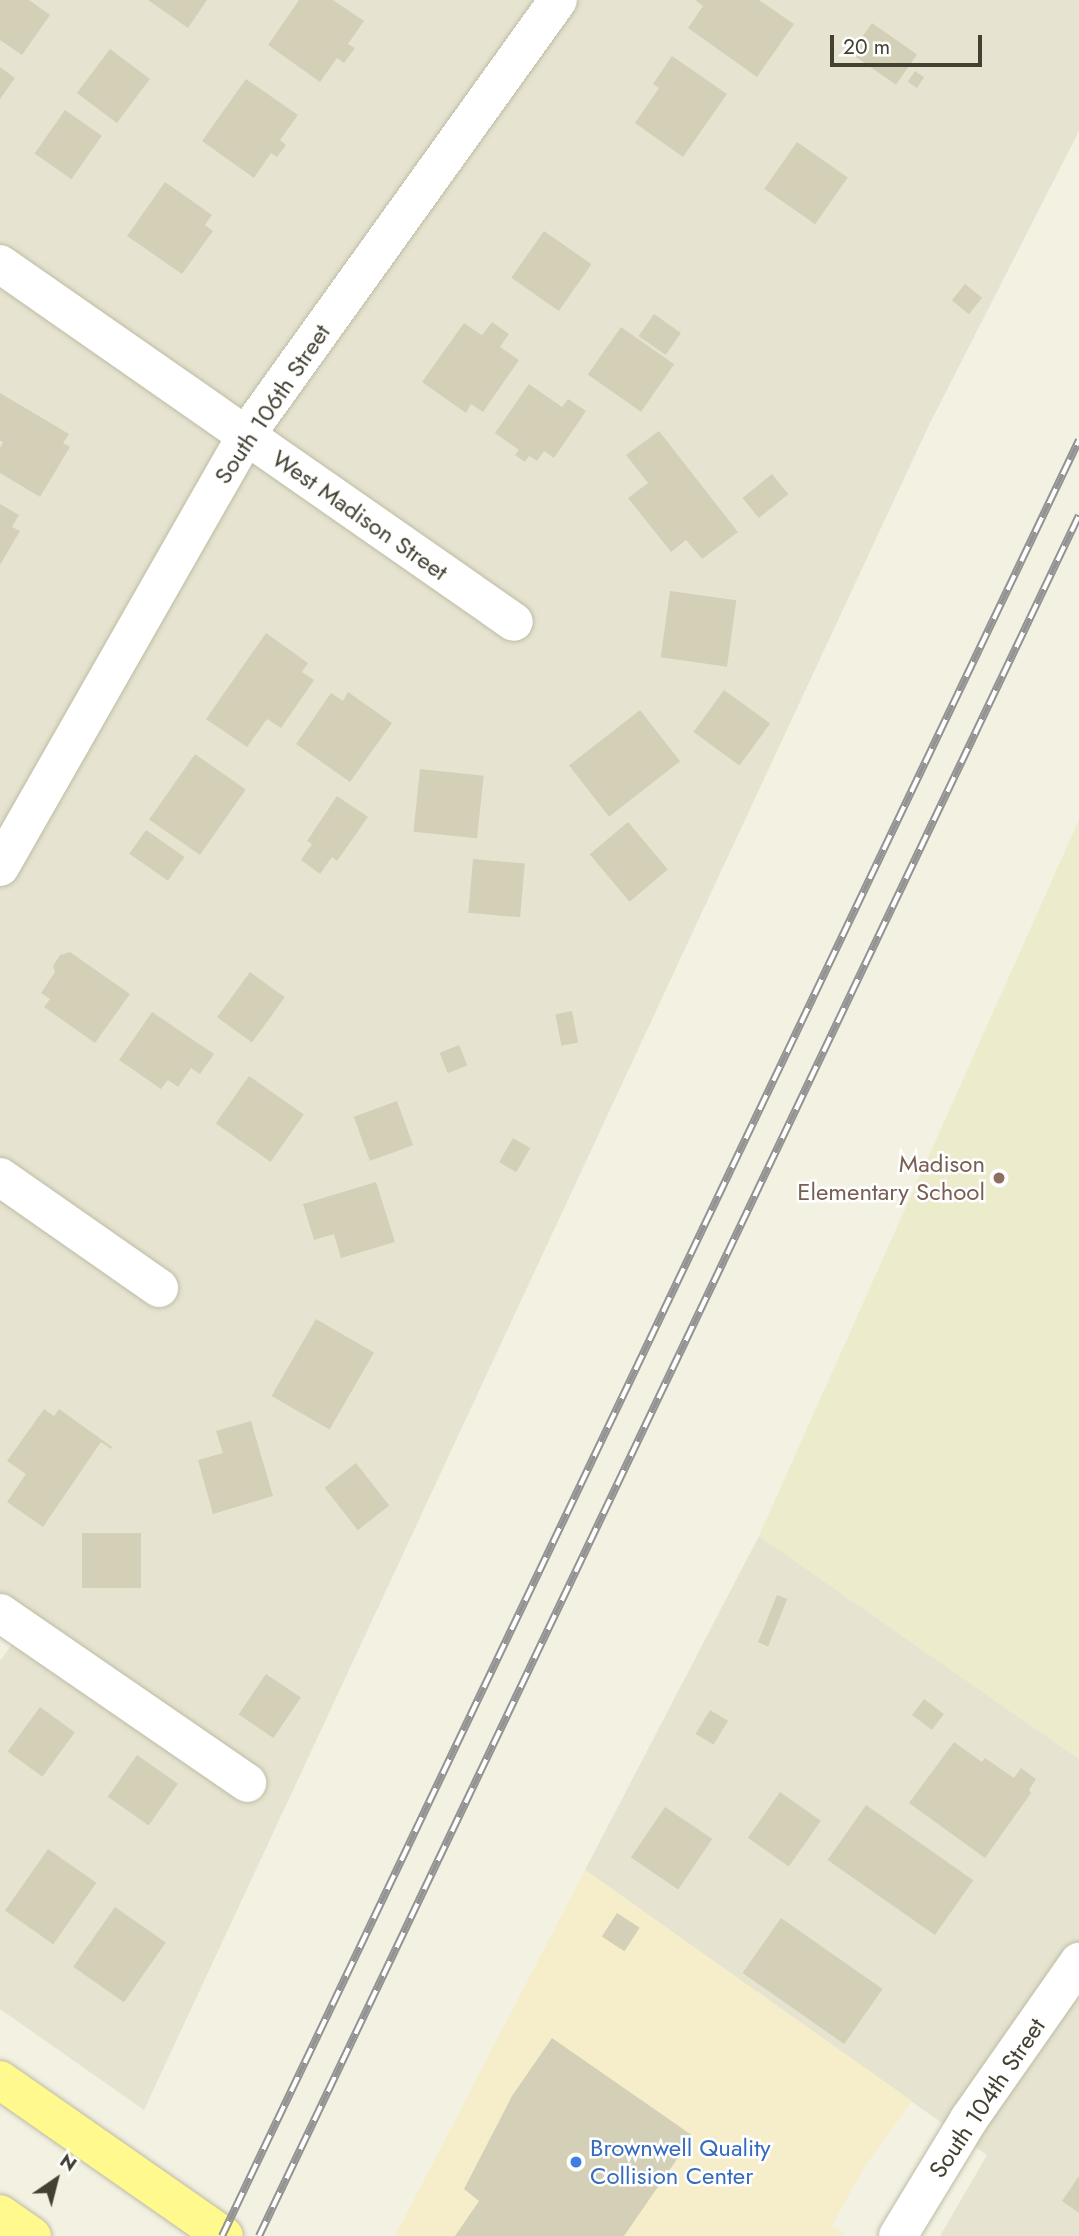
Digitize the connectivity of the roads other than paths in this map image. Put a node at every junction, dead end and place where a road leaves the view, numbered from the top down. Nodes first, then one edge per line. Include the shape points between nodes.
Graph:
1 (558, 0) edge
2 (0, 264) edge
3 (246, 435) junction
4 (514, 622) dead end
5 (0, 867) edge
6 (0, 1177) edge
7 (159, 1288) dead end
8 (0, 1613) edge
9 (247, 1783) dead end
10 (1079, 1962) edge
11 (0, 2080) edge
12 (0, 2214) edge
13 (32, 2236) edge
14 (224, 2236) edge
15 (898, 2236) edge

1 - 3 street, South 106th Street
2 - 3 street, West Madison Street
3 - 4 street, West Madison Street
3 - 5 street, South 106th Street
6 - 7 street
8 - 9 street
10 - 15 street, South 104th Street via 969,2119
11 - 14 main road
12 - 13 main road

